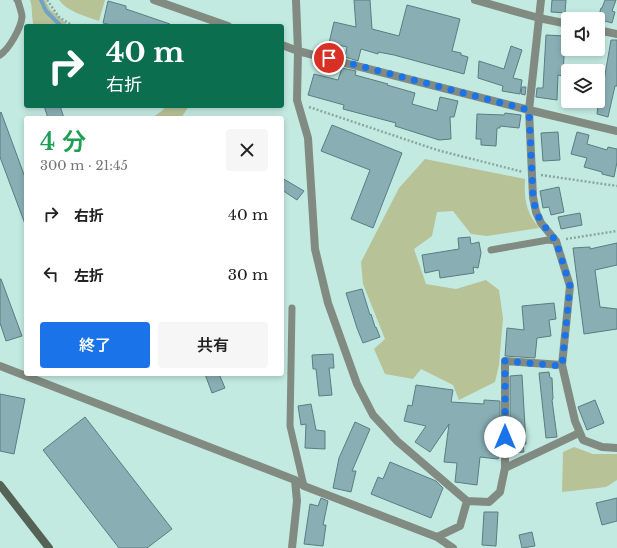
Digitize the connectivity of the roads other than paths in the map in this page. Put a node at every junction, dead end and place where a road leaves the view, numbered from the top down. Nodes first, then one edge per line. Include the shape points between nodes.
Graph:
1 (17, 0) edge
2 (154, 0) edge
3 (296, 0) edge
4 (475, 0) edge
5 (541, 0) edge
6 (539, 18) junction
7 (561, 23) edge
8 (222, 24) edge
9 (605, 31) edge
10 (617, 34) edge
11 (284, 46) edge
12 (298, 50) junction
13 (0, 55) edge
14 (529, 110) junction
15 (617, 131) edge
16 (556, 241) junction
17 (491, 250) dead end
18 (292, 308) dead end
19 (0, 366) edge
20 (562, 366) junction
21 (24, 375) edge
22 (26, 376) edge
23 (579, 433) junction
24 (617, 448) edge
25 (505, 468) junction
26 (296, 480) junction
27 (0, 485) edge
28 (304, 486) junction
29 (467, 501) junction
30 (437, 537) junction
31 (49, 548) edge
32 (292, 548) edge
33 (453, 548) edge

1 - 13 lane via 22,17 15,36 6,51
2 - 8 street
3 - 12 street
4 - 6 street
5 - 6 street
6 - 7 street
6 - 14 street
9 - 10 street
11 - 12 street
12 - 14 street
12 - 29 street via 297,100 308,138 315,249 328,303 357,384 373,415 397,441
14 - 15 street
14 - 16 street via 536,212
16 - 17 lane via 548,240
16 - 20 street via 570,286
18 - 28 lane via 290,426
19 - 21 street
20 - 23 street
20 - 25 street via 505,361
22 - 26 street
23 - 24 street via 583,440 602,447
23 - 25 street
25 - 29 street via 500,492 489,502
26 - 28 street
26 - 32 street via 297,501
27 - 31 street
28 - 30 street
29 - 30 street via 460,526
30 - 33 street

